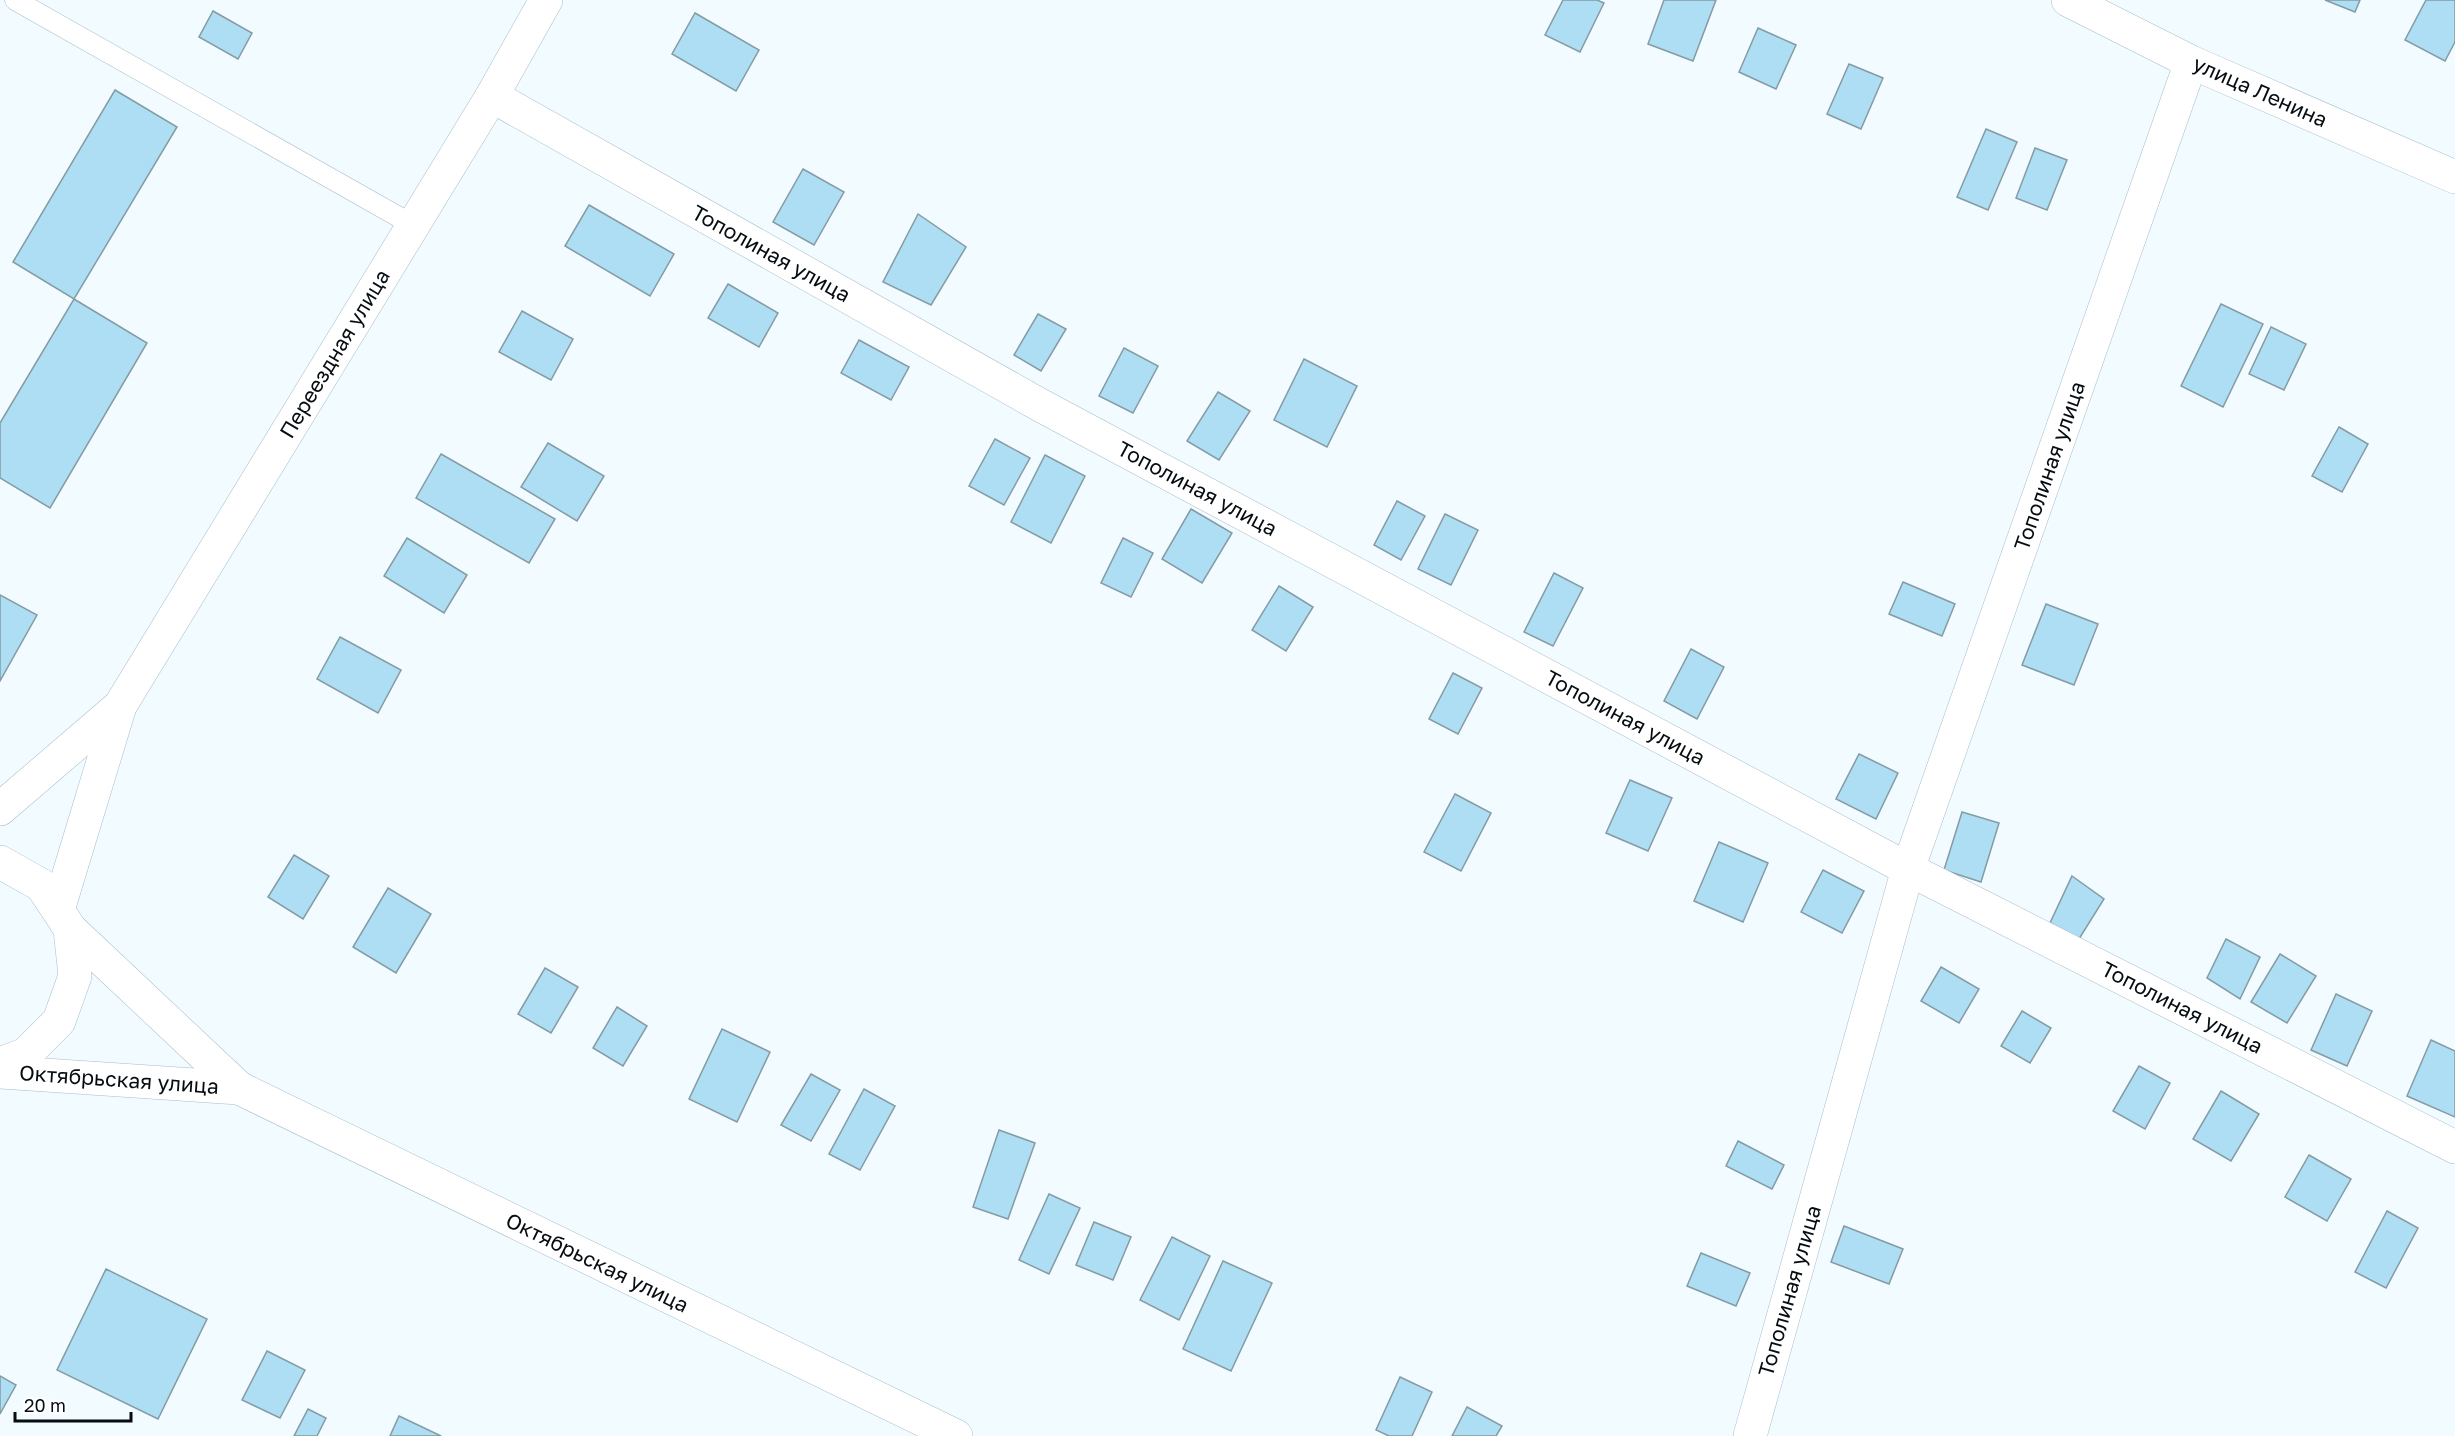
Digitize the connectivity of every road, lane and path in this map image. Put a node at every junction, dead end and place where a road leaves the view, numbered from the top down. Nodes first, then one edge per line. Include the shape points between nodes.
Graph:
1 (15, 0) edge
2 (546, 0) edge
3 (2068, 0) edge
4 (2191, 62) junction
5 (492, 96) junction
6 (2455, 177) edge
7 (413, 225) junction
8 (120, 706) junction
9 (0, 809) edge
10 (0, 862) edge
11 (1908, 869) junction
12 (64, 920) junction
13 (0, 1064) edge
14 (0, 1072) edge
15 (239, 1088) junction
16 (2455, 1147) edge
17 (939, 1433) edge
18 (1750, 1436) edge

1 - 7 lane
2 - 5 street, Переездная улица
3 - 4 street, улица Ленина
4 - 6 street, улица Ленина
4 - 11 street, Тополиная улица
5 - 7 street, Переездная улица
5 - 11 street, Тополиная улица via 1040,405
7 - 8 street, Переездная улица
8 - 9 street, Переездная улица
8 - 12 street, Переездная улица
10 - 12 street, Октябрьская улица via 41,885
11 - 16 street, Тополиная улица
11 - 18 street, Тополиная улица
12 - 13 street via 75,976 60,1021 26,1054
12 - 15 street, Октябрьская улица
14 - 15 street, Октябрьская улица
15 - 17 street, Октябрьская улица

